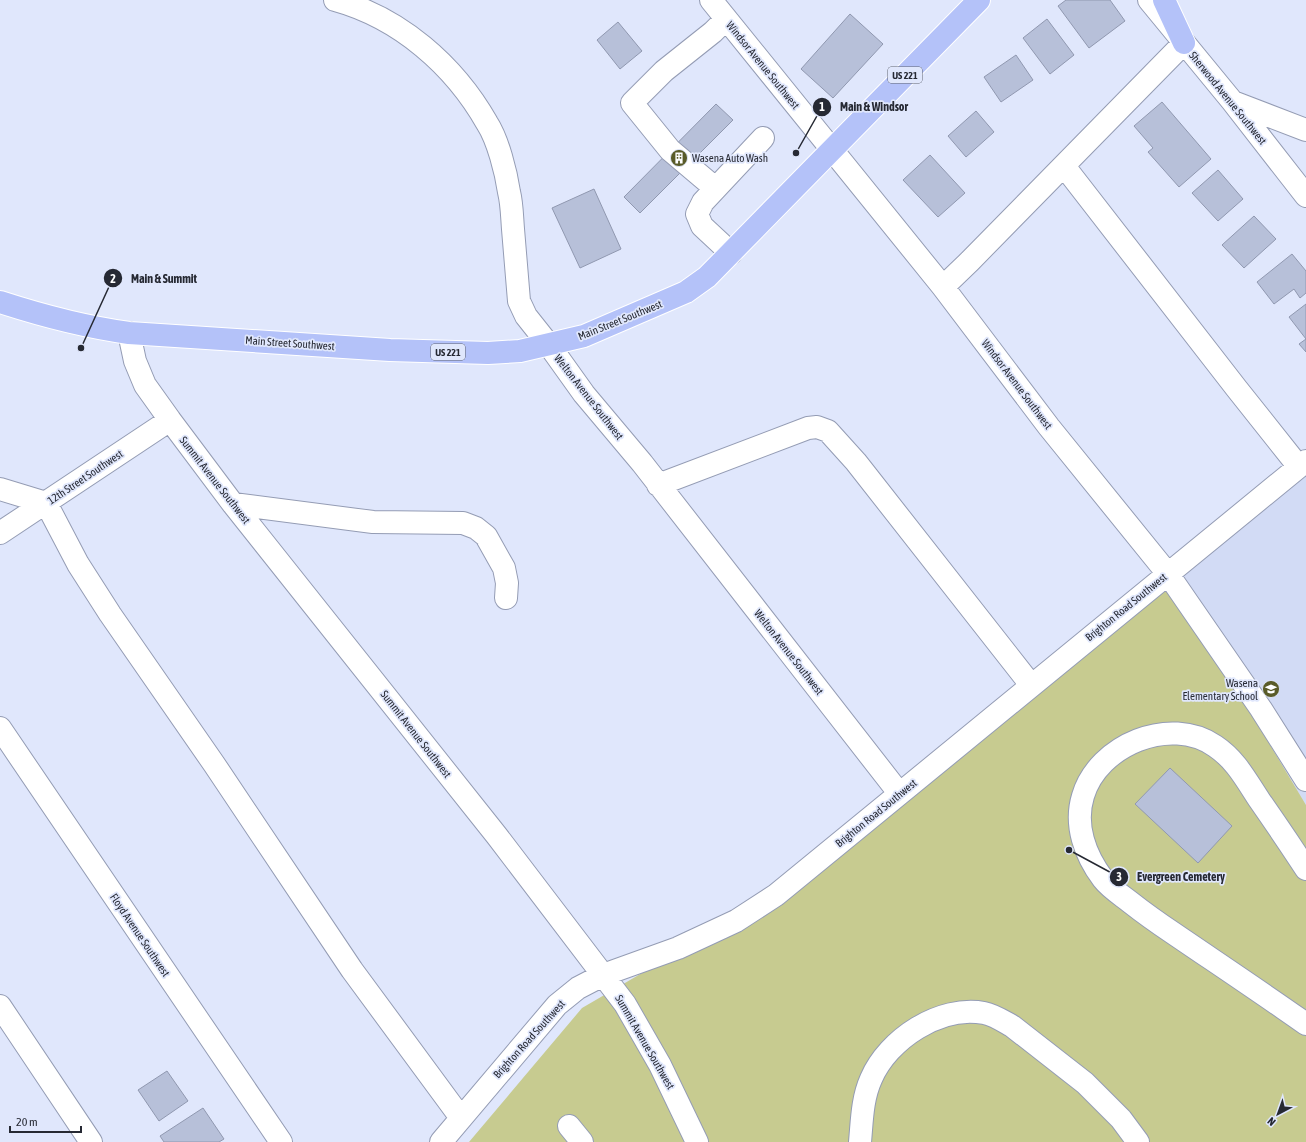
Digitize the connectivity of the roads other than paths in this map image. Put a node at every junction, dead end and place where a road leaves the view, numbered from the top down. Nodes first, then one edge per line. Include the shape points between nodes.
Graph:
1 (335, 0) edge
2 (711, 0) edge
3 (1150, 0) edge
4 (1164, 0) edge
5 (975, 1) edge
6 (726, 19) junction
7 (1184, 43) junction
8 (1232, 101) junction
9 (1306, 130) edge
10 (763, 138) dead end
11 (832, 150) junction
12 (1064, 166) junction
13 (715, 188) junction
14 (1306, 196) edge
15 (731, 253) junction
16 (943, 287) junction
17 (0, 302) edge
18 (130, 333) junction
19 (549, 345) junction
20 (170, 420) junction
21 (1302, 464) edge
22 (658, 485) junction
23 (0, 489) edge
24 (46, 503) junction
25 (233, 504) junction
26 (0, 534) edge
27 (1168, 574) junction
28 (506, 598) dead end
29 (1031, 685) junction
30 (0, 728) edge
31 (1306, 780) edge
32 (899, 793) junction
33 (1306, 869) edge
34 (603, 974) junction
35 (0, 1006) edge
36 (1306, 1024) edge
37 (461, 1118) junction
38 (91, 1142) edge
39 (281, 1142) edge
40 (440, 1142) edge
41 (697, 1142) edge
42 (860, 1142) edge
43 (1138, 1142) edge

1 - 19 street, Welton Avenue Southwest via 370,13 401,30 426,48 470,96 488,124 500,154 510,192 519,301 526,316
2 - 6 street, Windsor Avenue Southwest
3 - 7 street, Sherwood Avenue Southwest
4 - 7 main road
5 - 11 main road, Main Street Southwest / US 221
6 - 11 street, Windsor Avenue Southwest
6 - 13 street via 664,71 632,103 670,150
7 - 8 street, Sherwood Avenue Southwest
7 - 12 street
8 - 9 street
8 - 14 street, Sherwood Avenue Southwest
10 - 13 street
11 - 15 main road, Main Street Southwest / US 221
11 - 16 street, Windsor Avenue Southwest
12 - 16 street
12 - 21 street via 1232,383
13 - 15 street via 697,214 702,226
15 - 19 main road, Main Street Southwest / US 221 via 707,277 686,292 584,336
16 - 27 street, Windsor Avenue Southwest via 1049,427
17 - 18 main road, Main Street Southwest / US 221 via 40,315
18 - 19 main road, Main Street Southwest / US 221 via 390,350 480,353 520,352
18 - 20 street, Summit Avenue Southwest via 135,361 145,386
19 - 22 street, Welton Avenue Southwest via 584,394
20 - 24 street, 12th Street Southwest
20 - 25 street, Summit Avenue Southwest
21 - 27 street, Brighton Road Southwest
22 - 29 street via 808,428 817,427 828,431 856,462
22 - 32 street, Welton Avenue Southwest
23 - 24 street
24 - 26 street, 12th Street Southwest
24 - 37 street via 78,564 110,614 219,770 352,970
25 - 28 street via 373,522 463,524 476,528 486,536 504,568
25 - 34 street, Summit Avenue Southwest via 497,836
27 - 29 street, Brighton Road Southwest
27 - 31 street, Windsor Avenue Southwest via 1261,709
29 - 32 street, Brighton Road Southwest
30 - 39 street, Floyd Avenue Southwest
32 - 34 street, Brighton Road Southwest via 776,895 736,921 678,948
33 - 36 street via 1232,759 1214,745 1192,736 1178,733 1154,735 1132,743 1108,758 1091,777 1083,796 1079,816 1082,840 1091,861 1104,880 1155,920
34 - 37 street, Brighton Road Southwest via 578,988 557,1006
34 - 41 street, Summit Avenue Southwest via 625,1004 660,1065
35 - 38 street
37 - 40 street, Brighton Road Southwest
42 - 43 street via 864,1102 871,1079 882,1059 914,1029 936,1018 966,1012 984,1013 1012,1026 1085,1083 1121,1119

